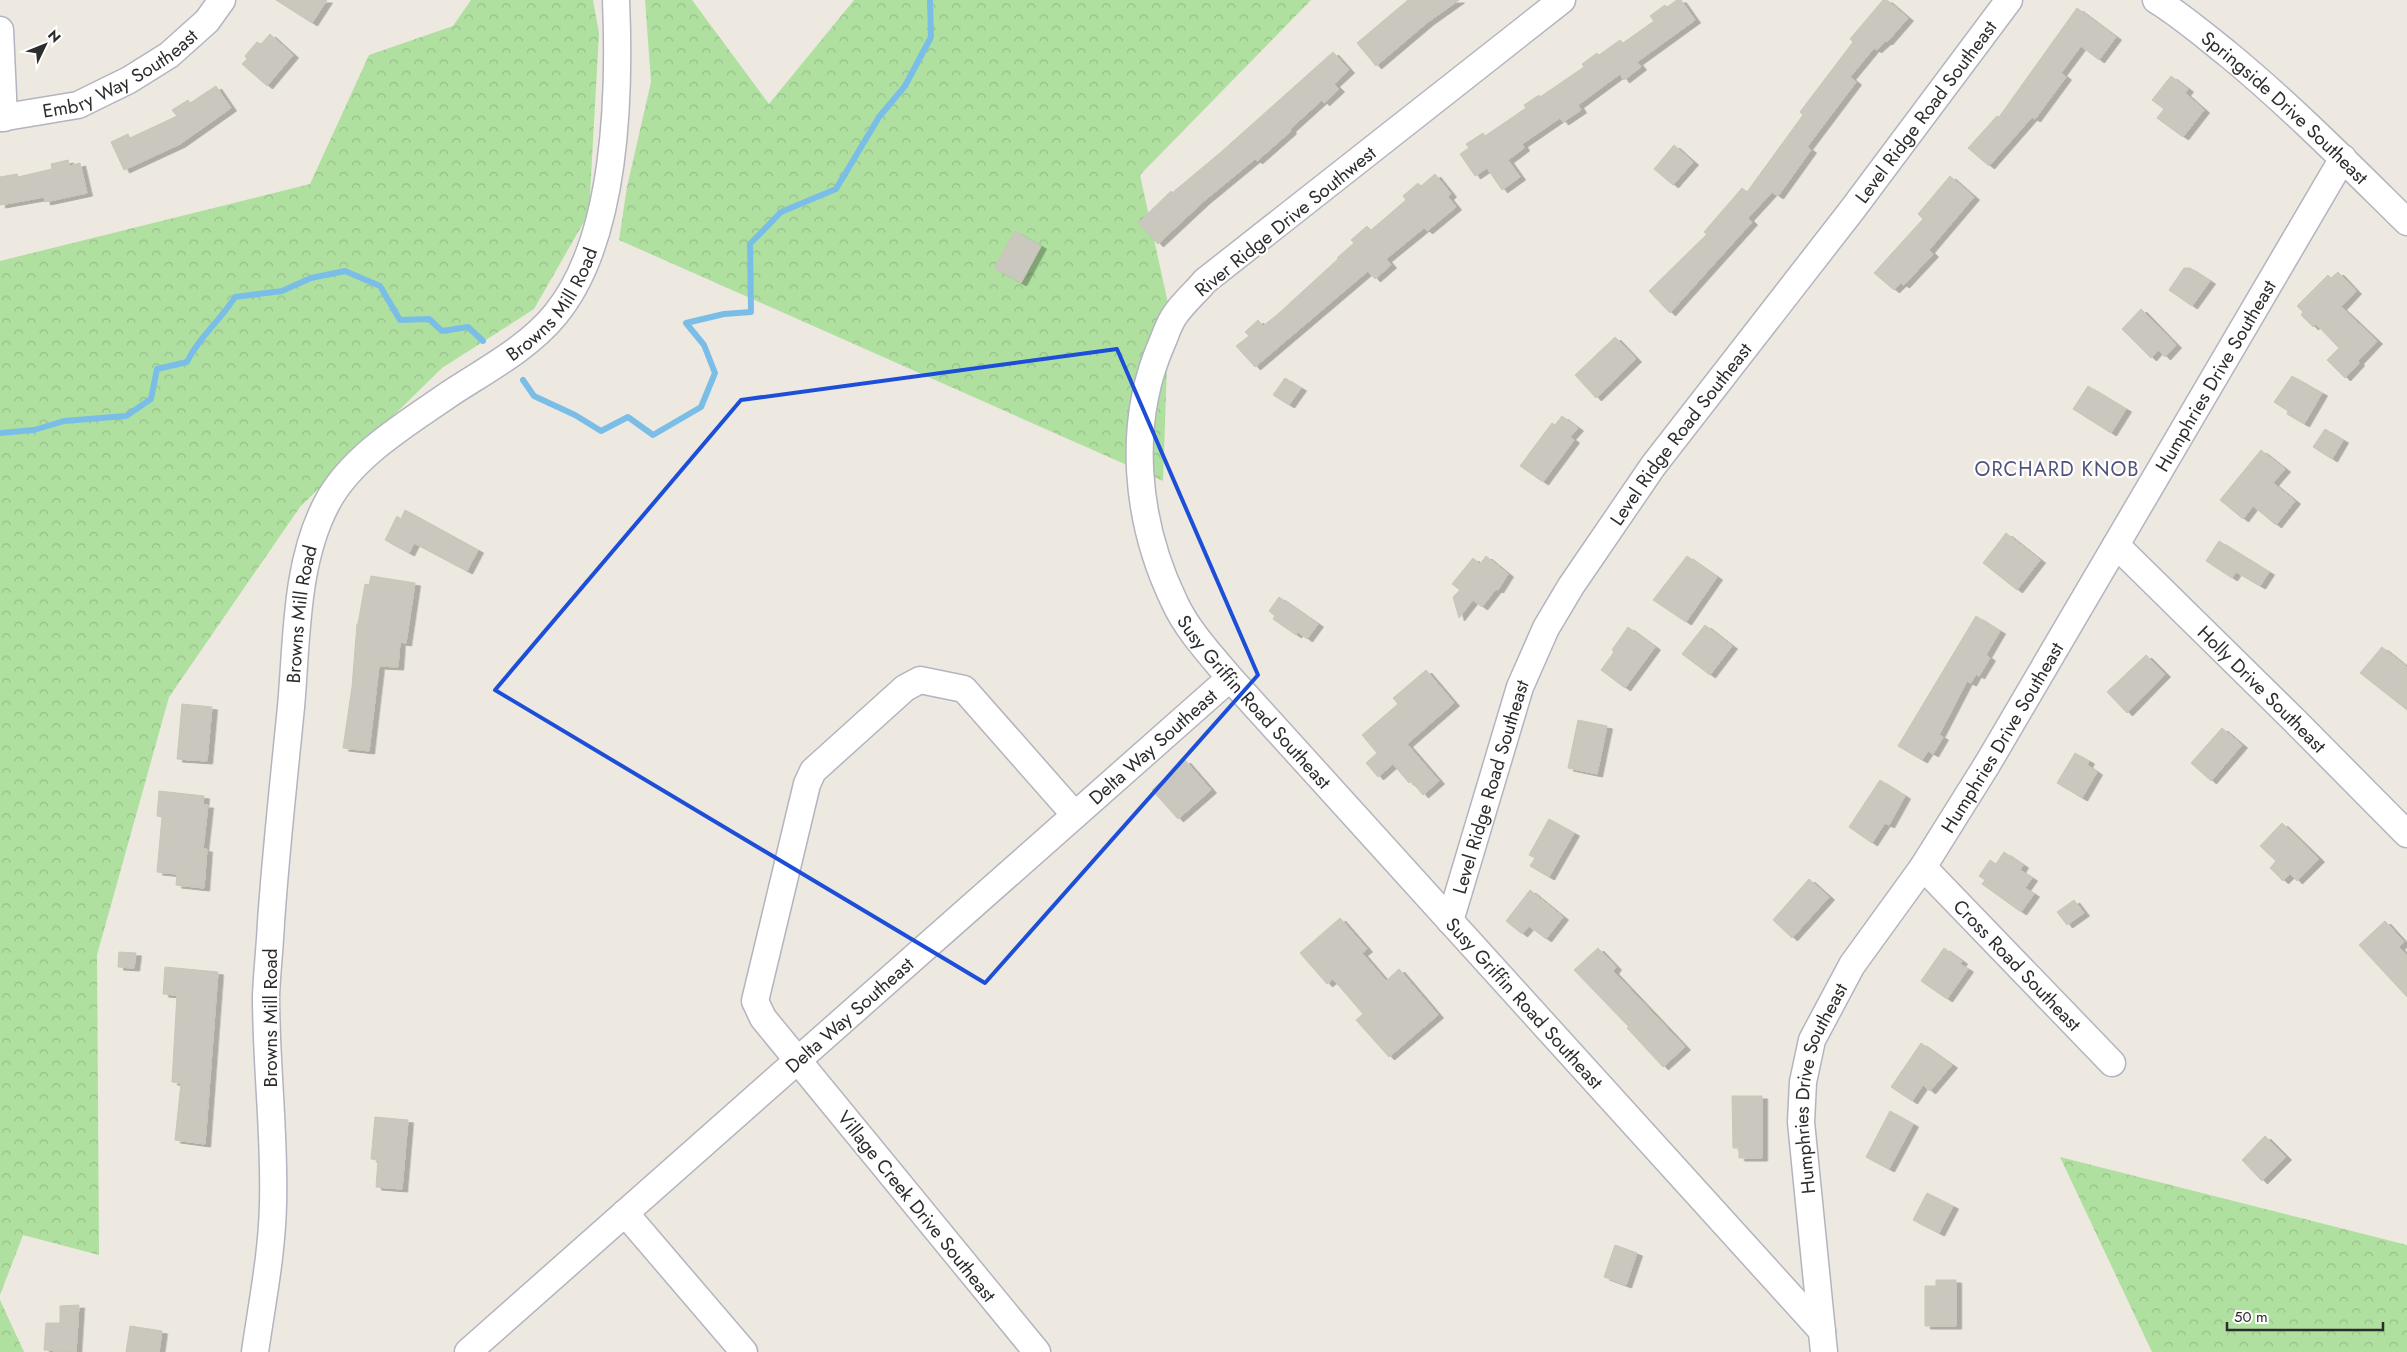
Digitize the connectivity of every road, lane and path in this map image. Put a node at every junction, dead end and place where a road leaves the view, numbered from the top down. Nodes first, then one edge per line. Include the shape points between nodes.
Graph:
1 (222, 0) edge
2 (616, 0) edge
3 (1562, 0) edge
4 (2009, 0) edge
5 (2156, 0) edge
6 (0, 30) edge
7 (2, 118) edge
8 (2343, 158) junction
9 (2407, 222) edge
10 (2116, 545) junction
11 (1174, 602) joint
12 (1230, 678) junction
13 (1075, 815) junction
14 (2407, 834) edge
15 (1923, 867) junction
16 (1450, 921) junction
17 (798, 1060) junction
18 (2112, 1063) dead end
19 (625, 1213) junction
20 (1823, 1341) edge
21 (255, 1352) edge
22 (468, 1352) edge
23 (744, 1352) edge
24 (1037, 1352) edge

1 - 7 street, Embry Way Southeast via 206,21 169,55 129,80 78,105
2 - 21 street, Browns Mill Road via 619,63 611,164 600,221 578,282 556,314 530,340 403,426 348,472 328,501 316,527 303,583 274,875 266,995 273,1204
3 - 11 street, River Ridge Drive Southwest via 1205,281 1175,315 1152,366 1140,426 1141,487 1152,548
4 - 16 street, Level Ridge Road Southeast via 1852,210 1653,466 1571,586 1546,628 1520,687
5 - 8 street, Springside Drive Southeast via 2179,14 2254,76
6 - 7 street
8 - 9 street, Springside Drive Southeast
8 - 10 street, Humphries Drive Southeast
10 - 14 street, Holly Drive Southeast
10 - 15 street, Humphries Drive Southeast
11 - 12 street, Susy Griffin Road Southeast via 1197,639
12 - 13 street, Delta Way Southeast
12 - 16 street, Susy Griffin Road Southeast
13 - 17 street, Delta Way Southeast
13 - 17 street, Village Creek Drive Southeast via 964,690 920,680 905,688 812,771 807,784 755,1000 763,1018
15 - 18 street, Cross Road Southeast
15 - 20 street, Humphries Drive Southeast via 1852,965 1812,1040 1803,1082 1801,1122
16 - 20 street, Susy Griffin Road Southeast
17 - 19 street, Delta Way Southeast
17 - 24 street, Village Creek Drive Southeast
19 - 22 street, Delta Way Southeast
19 - 23 street

